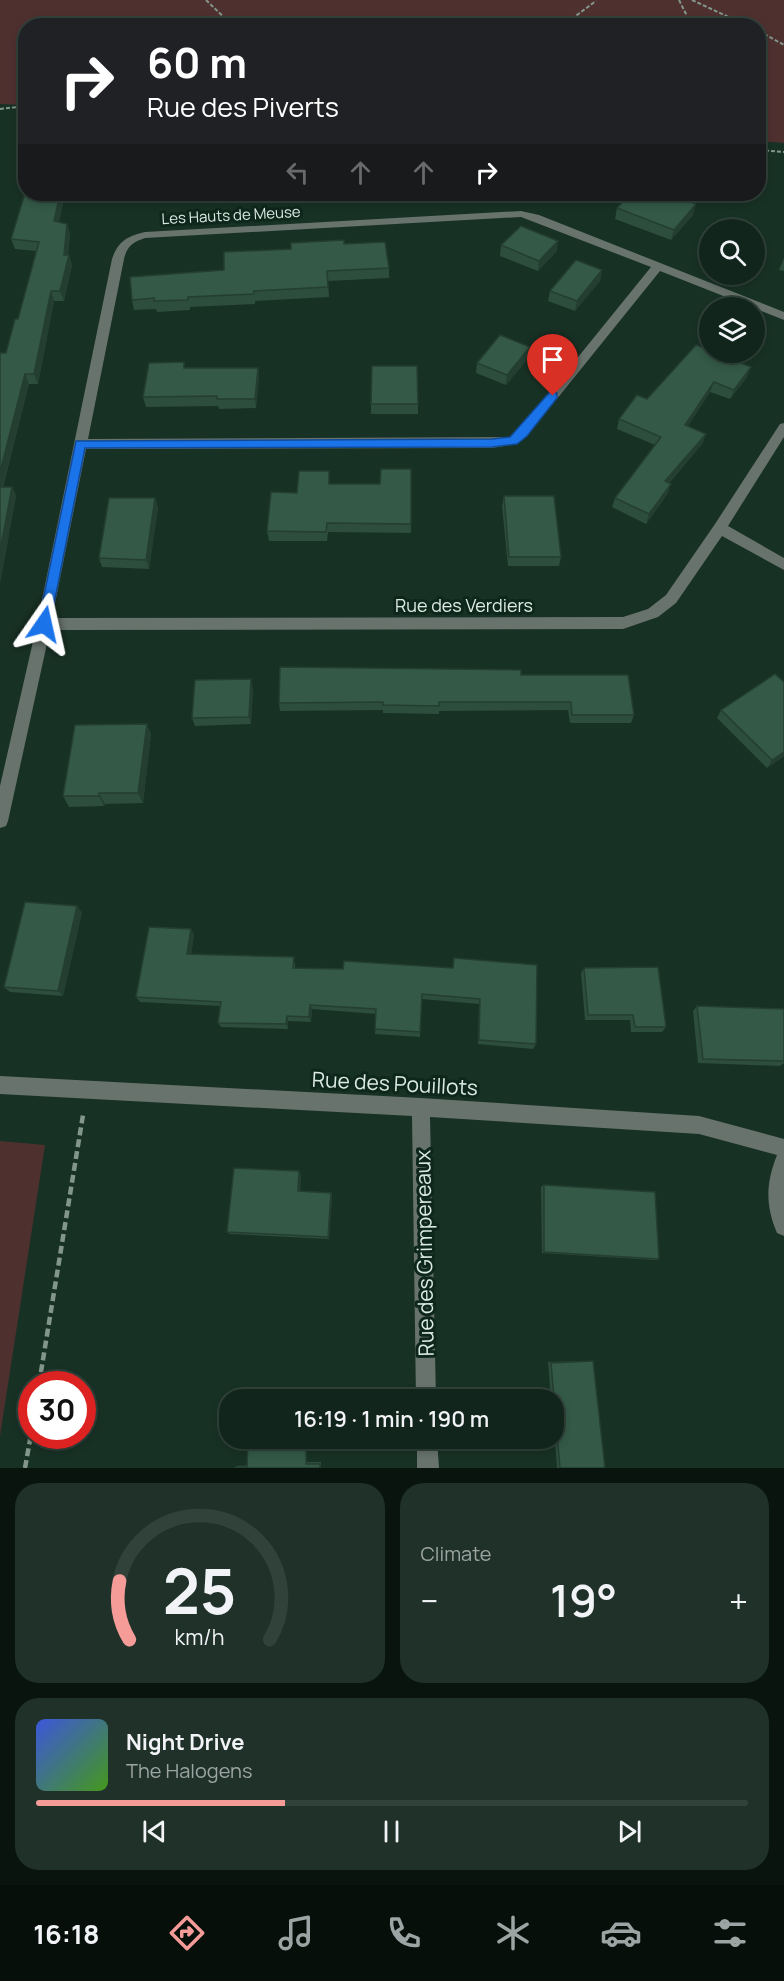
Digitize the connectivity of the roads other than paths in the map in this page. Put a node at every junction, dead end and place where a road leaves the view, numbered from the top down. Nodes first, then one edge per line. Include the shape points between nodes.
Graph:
1 (658, 266) junction
2 (784, 316) edge
3 (784, 427) edge
4 (80, 444) junction
5 (720, 528) junction
6 (784, 565) edge
7 (44, 624) junction
8 (0, 821) edge
9 (0, 1085) edge
10 (421, 1107) junction
11 (784, 1148) edge
12 (784, 1162) edge
13 (784, 1226) edge
14 (426, 1389) edge
15 (427, 1449) edge
16 (428, 1468) edge

1 - 2 street, Les Hauts de Meuse
1 - 4 street via 513,441
1 - 4 street, Les Hauts de Meuse via 520,214 129,239 121,246
3 - 5 street, Rue des Verdiers
4 - 7 street, Les Hauts de Meuse
5 - 6 street
5 - 7 street, Rue des Verdiers via 671,599 653,613 623,623
7 - 8 street
9 - 10 street, Rue des Pouillots
10 - 11 street, Rue des Pouillots via 699,1125
10 - 14 street, Rue des Grimpereaux
12 - 13 street via 776,1179 779,1217
15 - 16 street

